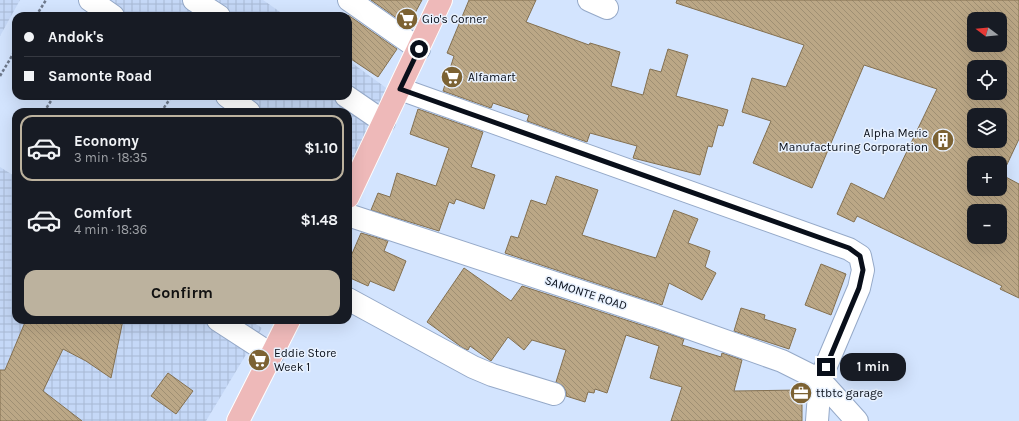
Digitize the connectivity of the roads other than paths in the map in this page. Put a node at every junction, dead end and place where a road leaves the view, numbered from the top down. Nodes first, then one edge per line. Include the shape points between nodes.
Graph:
1 (90, 0) edge
2 (194, 0) edge
3 (349, 0) edge
4 (441, 0) edge
5 (107, 12) edge
6 (213, 12) edge
7 (419, 49) junction
8 (400, 89) junction
9 (232, 100) edge
10 (352, 100) edge
11 (244, 108) edge
12 (384, 122) junction
13 (352, 184) edge
14 (352, 216) edge
15 (352, 302) edge
16 (224, 324) edge
17 (287, 324) edge
18 (272, 355) junction
19 (820, 380) junction
20 (554, 394) dead end
21 (238, 421) edge
22 (817, 421) edge
23 (857, 421) edge

1 - 5 street
2 - 6 street
3 - 7 street
4 - 7 main road
7 - 8 main road
8 - 12 main road
8 - 19 street via 849,248 860,256 863,270 859,288
9 - 11 street
10 - 12 street
12 - 13 main road
14 - 19 street, SAMONTE ROAD via 655,316 782,361
15 - 20 street via 473,367
16 - 18 street
17 - 18 main road
18 - 21 main road
19 - 22 street
19 - 23 street, SAMONTE ROAD

